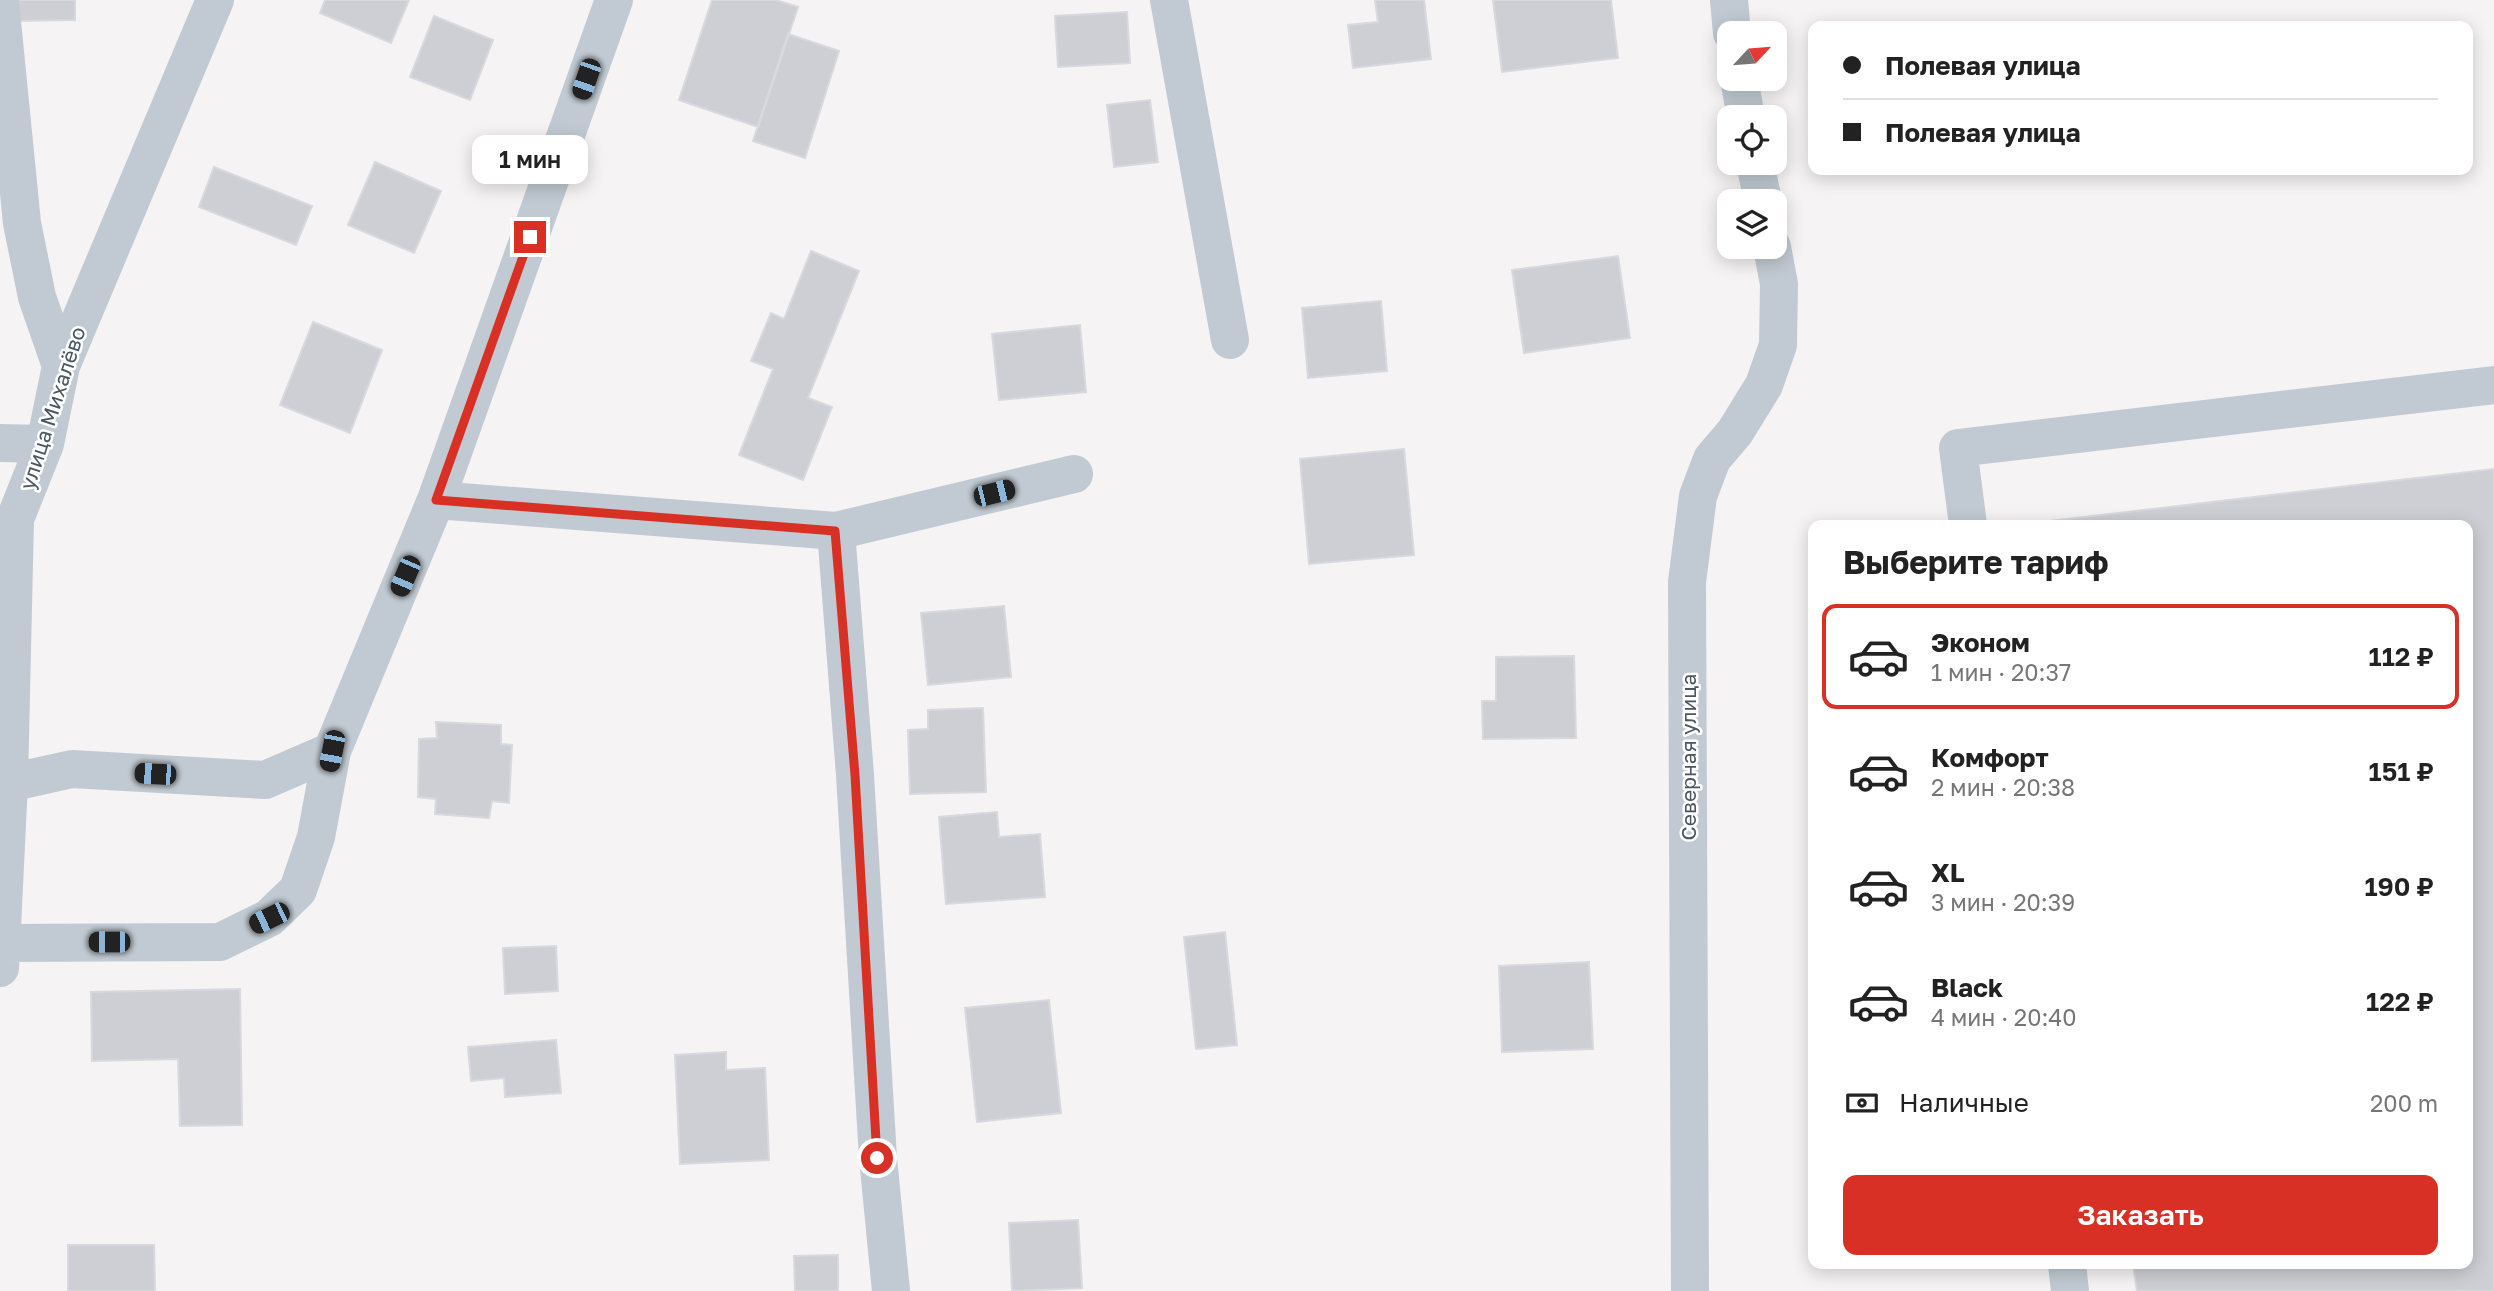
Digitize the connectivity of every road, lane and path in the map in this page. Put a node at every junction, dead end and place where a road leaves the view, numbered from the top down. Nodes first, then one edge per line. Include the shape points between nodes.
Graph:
1 (215, 0) edge
2 (614, 0) edge
3 (1169, 0) edge
4 (1729, 0) edge
5 (0, 2) edge
6 (1731, 21) edge
7 (1774, 259) edge
8 (1230, 340) dead end
9 (61, 366) junction
10 (2494, 385) edge
11 (0, 443) edge
12 (45, 444) junction
13 (1074, 474) dead end
14 (436, 500) junction
15 (1967, 520) edge
16 (835, 531) junction
17 (332, 751) junction
18 (6, 800) edge
19 (1, 955) edge
20 (2068, 1269) edge
21 (891, 1291) edge
22 (1690, 1291) edge
23 (2070, 1291) edge

1 - 9 street, улица Михалёво
2 - 14 street
3 - 8 street
4 - 6 street
5 - 9 street via 22,223 37,297
7 - 22 street, Северная улица via 1779,284 1778,345 1764,385 1712,459 1699,496 1687,582
9 - 12 street, улица Михалёво
10 - 15 street via 1958,448
11 - 12 street
12 - 18 street, улица Михалёво via 15,519
13 - 16 street
14 - 16 street
14 - 17 street
16 - 21 street via 855,775 877,1158
17 - 18 street via 265,780 72,769
17 - 19 street via 316,837 298,890 269,918 220,942
18 - 19 street, улица Михалёво
20 - 23 street

